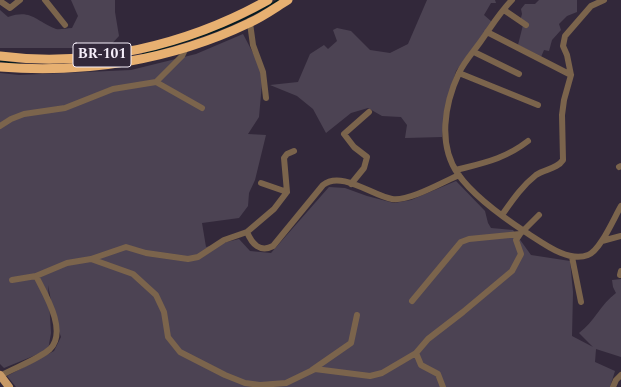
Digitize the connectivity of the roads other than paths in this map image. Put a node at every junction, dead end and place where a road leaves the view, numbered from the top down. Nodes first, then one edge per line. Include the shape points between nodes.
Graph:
1 (20, 0) edge
2 (45, 0) edge
3 (268, 0) edge
4 (288, 0) edge
5 (512, 0) edge
6 (604, 0) edge
7 (0, 1) edge
8 (504, 10) junction
9 (250, 23) junction
10 (526, 25) dead end
11 (65, 26) dead end
12 (487, 32) junction
13 (186, 48) junction
14 (474, 52) junction
15 (0, 56) edge
16 (0, 67) edge
17 (459, 73) junction
18 (519, 74) dead end
19 (571, 74) junction
20 (156, 82) junction
21 (266, 98) dead end
22 (538, 105) dead end
23 (202, 108) dead end
24 (369, 112) dead end
25 (0, 126) edge
26 (528, 141) dead end
27 (294, 151) dead end
28 (457, 173) junction
29 (261, 183) dead end
30 (351, 184) junction
31 (287, 192) junction
32 (621, 206) edge
33 (502, 215) junction
34 (540, 215) dead end
35 (247, 232) junction
36 (522, 232) junction
37 (619, 238) edge
38 (602, 242) junction
39 (572, 257) junction
40 (92, 259) junction
41 (36, 276) junction
42 (12, 280) dead end
43 (412, 301) dead end
44 (580, 302) dead end
45 (356, 315) dead end
46 (416, 354) junction
47 (312, 370) junction
48 (621, 374) edge
49 (0, 376) edge
50 (9, 387) edge
51 (443, 387) edge
52 (613, 387) edge

1 - 7 street via 10,8
2 - 11 street
3 - 15 highway, BR-101 via 222,23 160,44 97,56 60,59
4 - 9 highway, BR-101
5 - 8 street
6 - 19 street via 591,6 565,36 563,46
8 - 10 street
8 - 12 street
9 - 13 highway, BR-101
9 - 21 street via 253,45 263,72
12 - 14 street
12 - 19 street
13 - 16 highway, BR-101 via 145,58 75,68
13 - 20 street via 182,56
14 - 17 street
14 - 18 street
17 - 22 street
17 - 28 street via 450,97 445,137 448,155
19 - 33 street via 562,115 563,160 560,165 544,170 531,179
20 - 23 street
20 - 25 street via 113,89 65,108 24,114
24 - 30 street via 344,134 354,147 367,157 364,168
26 - 28 street via 496,160
27 - 31 street via 285,156
28 - 30 street via 408,197 396,200
28 - 33 street
29 - 31 street
30 - 35 street via 340,181 325,184 271,247 258,247
31 - 35 street via 274,209
32 - 38 street
33 - 36 street
34 - 36 street
35 - 40 street via 224,240 193,258 146,253 126,247
36 - 39 street
36 - 43 street via 462,242
36 - 46 street via 516,240 521,254 512,271 428,339
37 - 38 street
38 - 39 street via 593,253 583,257
39 - 44 street
40 - 41 street via 67,264
40 - 47 street via 140,279 162,304 170,340 180,352 212,370 245,383 260,385 286,383
41 - 42 street
41 - 49 street via 45,291 52,312 57,331 56,339 48,350
45 - 47 street via 351,343
46 - 47 street via 373,376 323,369
46 - 51 street via 421,365 438,374
48 - 52 street
49 - 50 main road

